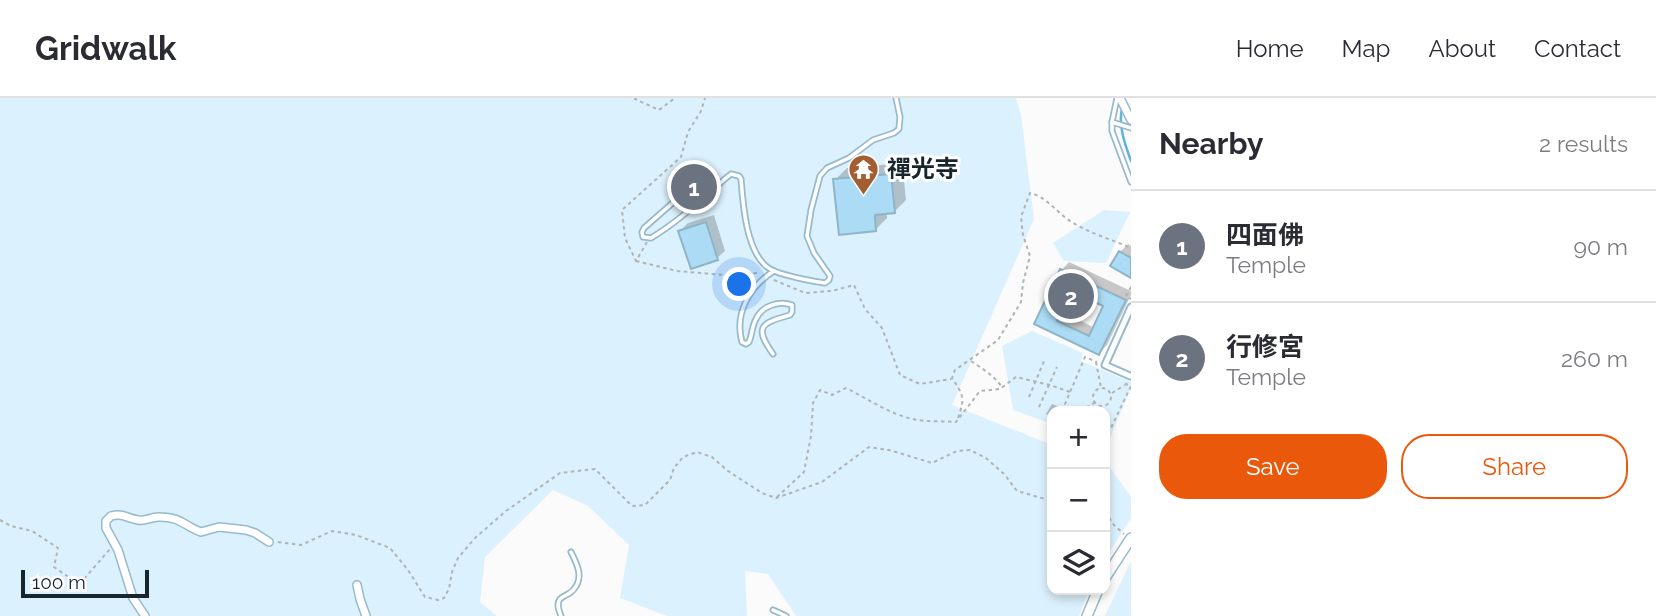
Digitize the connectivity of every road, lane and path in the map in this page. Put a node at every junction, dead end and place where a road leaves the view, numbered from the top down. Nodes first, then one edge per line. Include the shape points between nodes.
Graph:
1 (636, 98) edge
2 (675, 98) edge
3 (705, 98) edge
4 (896, 98) edge
5 (1119, 98) edge
6 (1113, 122) junction
7 (1130, 125) edge
8 (1131, 182) edge
9 (676, 200) dead end
10 (649, 238) junction
11 (1131, 248) edge
12 (636, 261) junction
13 (774, 271) junction
14 (766, 276) junction
15 (1131, 286) edge
16 (1131, 293) edge
17 (1126, 296) junction
18 (1131, 299) edge
19 (1131, 307) edge
20 (773, 354) dead end
21 (970, 360) junction
22 (1044, 361) dead end
23 (1095, 361) junction
24 (1105, 365) junction
25 (1058, 367) dead end
26 (1130, 376) edge
27 (952, 379) junction
28 (1036, 381) junction
29 (1049, 384) junction
30 (1126, 384) junction
31 (1002, 388) junction
32 (1101, 388) junction
33 (1070, 392) junction
34 (1111, 394) junction
35 (1029, 397) dead end
36 (1095, 403) junction
37 (1064, 406) edge
38 (1089, 406) edge
39 (1098, 406) edge
40 (1104, 406) edge
41 (1039, 407) dead end
42 (956, 422) junction
43 (1110, 428) edge
44 (776, 498) junction
45 (1047, 500) edge
46 (1110, 519) edge
47 (0, 520) edge
48 (1130, 539) edge
49 (269, 542) joint
50 (116, 543) junction
51 (571, 552) dead end
52 (1110, 570) edge
53 (358, 585) dead end
54 (1096, 595) edge
55 (773, 610) dead end
56 (145, 616) edge
57 (366, 616) edge
58 (561, 616) edge
59 (786, 616) edge
60 (1087, 616) edge

1 - 2 path via 659,110
3 - 12 path via 681,157 622,210 625,238
4 - 13 lane via 899,129 873,140 820,176 807,236 829,280 825,283
5 - 6 lane
5 - 7 street
6 - 7 lane
6 - 8 lane via 1112,131
9 - 10 lane via 644,228 643,237
10 - 12 path
10 - 13 lane via 735,174 741,179 748,232 762,262
11 - 21 path via 1076,225 1040,195 1030,193 1021,217 1030,256 1021,302 998,340
12 - 14 path via 677,271
13 - 14 lane
14 - 20 lane via 745,303 740,328 746,344 765,308 784,302 792,305 790,315 775,319 763,330
14 - 27 path via 805,293 854,285 865,309 882,328 900,375 920,384
15 - 17 path
16 - 17 path
17 - 18 path
19 - 24 street
21 - 27 path via 955,370
21 - 31 path
22 - 28 path
23 - 24 path
23 - 32 path
23 - 33 path via 1085,357
24 - 26 street
25 - 29 path
26 - 30 path
27 - 42 path via 964,402
28 - 29 path
28 - 31 path via 1016,377
28 - 35 path
29 - 33 path
29 - 41 path
30 - 34 path
30 - 43 path via 1130,386
31 - 42 path via 980,391
32 - 34 path
32 - 36 path via 1094,393
33 - 37 path
34 - 40 path via 1110,403
36 - 38 path
36 - 39 path
42 - 44 path via 912,419 846,388 832,395 820,390 813,403 804,472
44 - 45 path via 822,482 869,447 932,463 970,450 986,458 1017,491
44 - 49 path via 697,452 683,457 670,480 645,505 632,506 595,470 560,473 475,538 458,558 449,589 438,600 425,597 390,548 356,535 332,531 300,545
46 - 48 path
47 - 50 path via 32,531 58,548 54,567 72,580 84,579
48 - 52 street
49 - 50 street via 246,530 219,527 201,532 172,518 141,521 122,514 106,522
50 - 56 street via 133,598
51 - 58 lane via 579,580 573,591 560,599
53 - 57 street
54 - 60 street
55 - 59 lane

